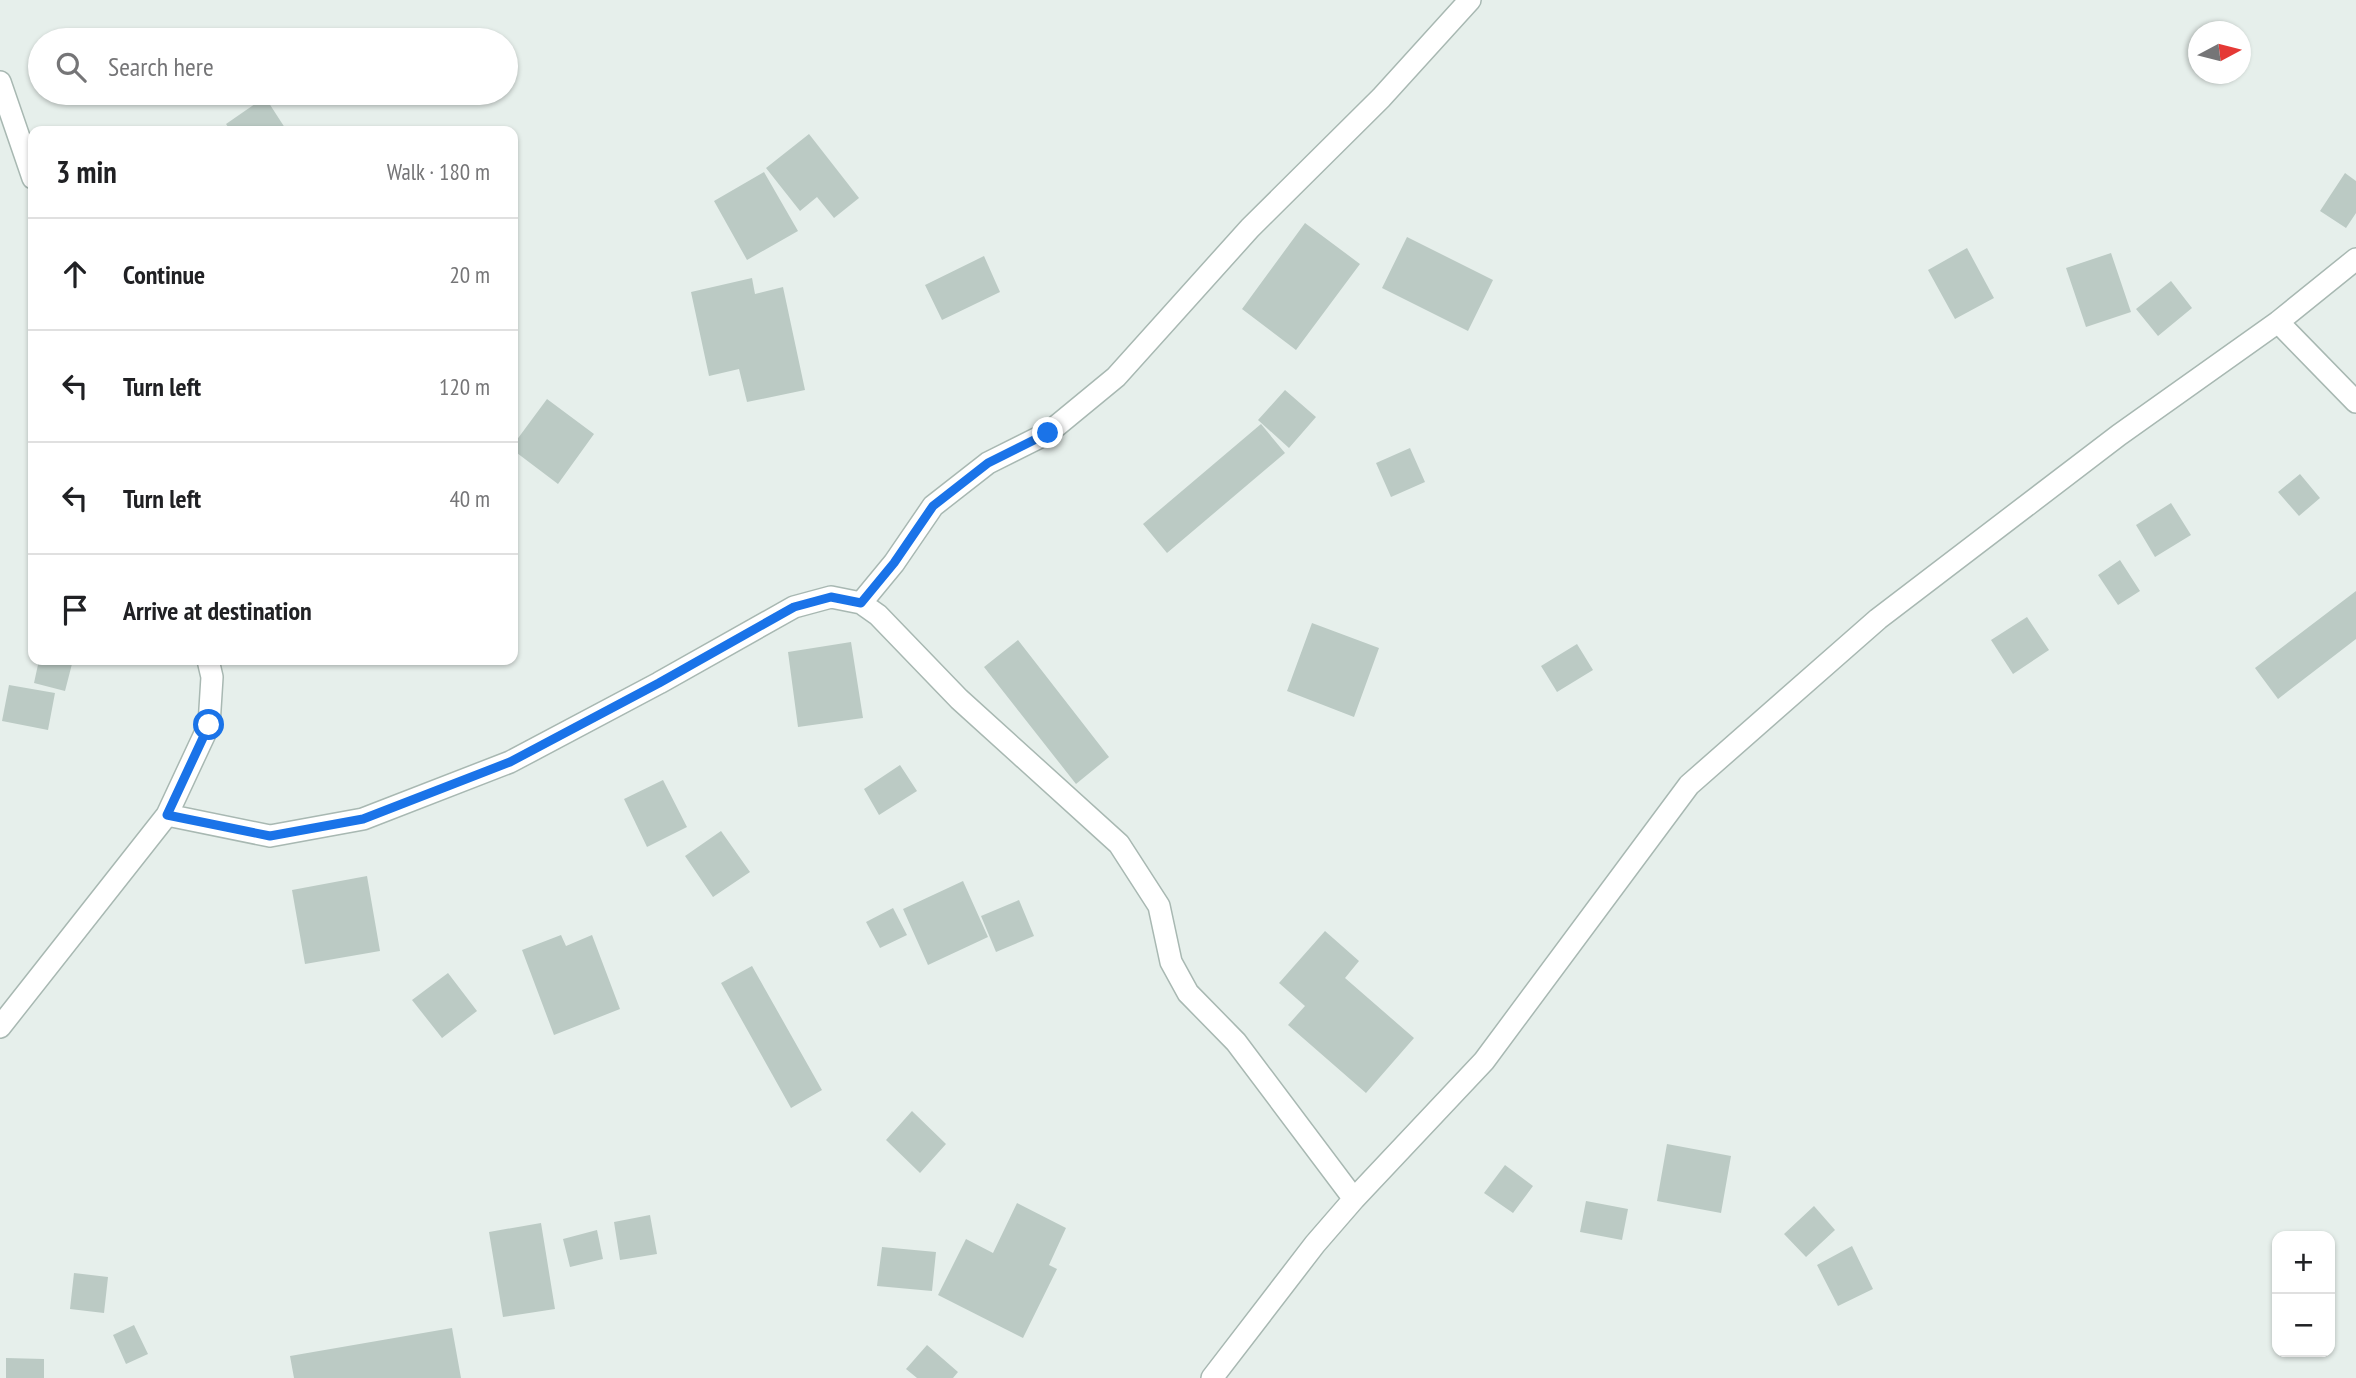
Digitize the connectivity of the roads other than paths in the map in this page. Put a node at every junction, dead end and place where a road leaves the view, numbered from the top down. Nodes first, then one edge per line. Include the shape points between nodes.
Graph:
1 (1470, 0) edge
2 (0, 82) edge
3 (28, 163) edge
4 (2356, 259) edge
5 (2278, 322) junction
6 (2356, 402) edge
7 (861, 603) junction
8 (209, 665) edge
9 (167, 815) junction
10 (0, 1027) edge
11 (1354, 1199) junction
12 (1212, 1378) edge

1 - 7 street via 1381,98 1250,228 1116,377 1048,433 988,463 933,506
2 - 3 street
4 - 5 street
5 - 6 street
5 - 11 street via 2119,435 1878,619 1689,785 1483,1061
7 - 9 street via 831,597 794,607 510,762 363,819 270,836
7 - 11 street via 1119,844 1159,906 1171,962 1188,992 1236,1042
8 - 9 street via 209,725
9 - 10 street
11 - 12 street

